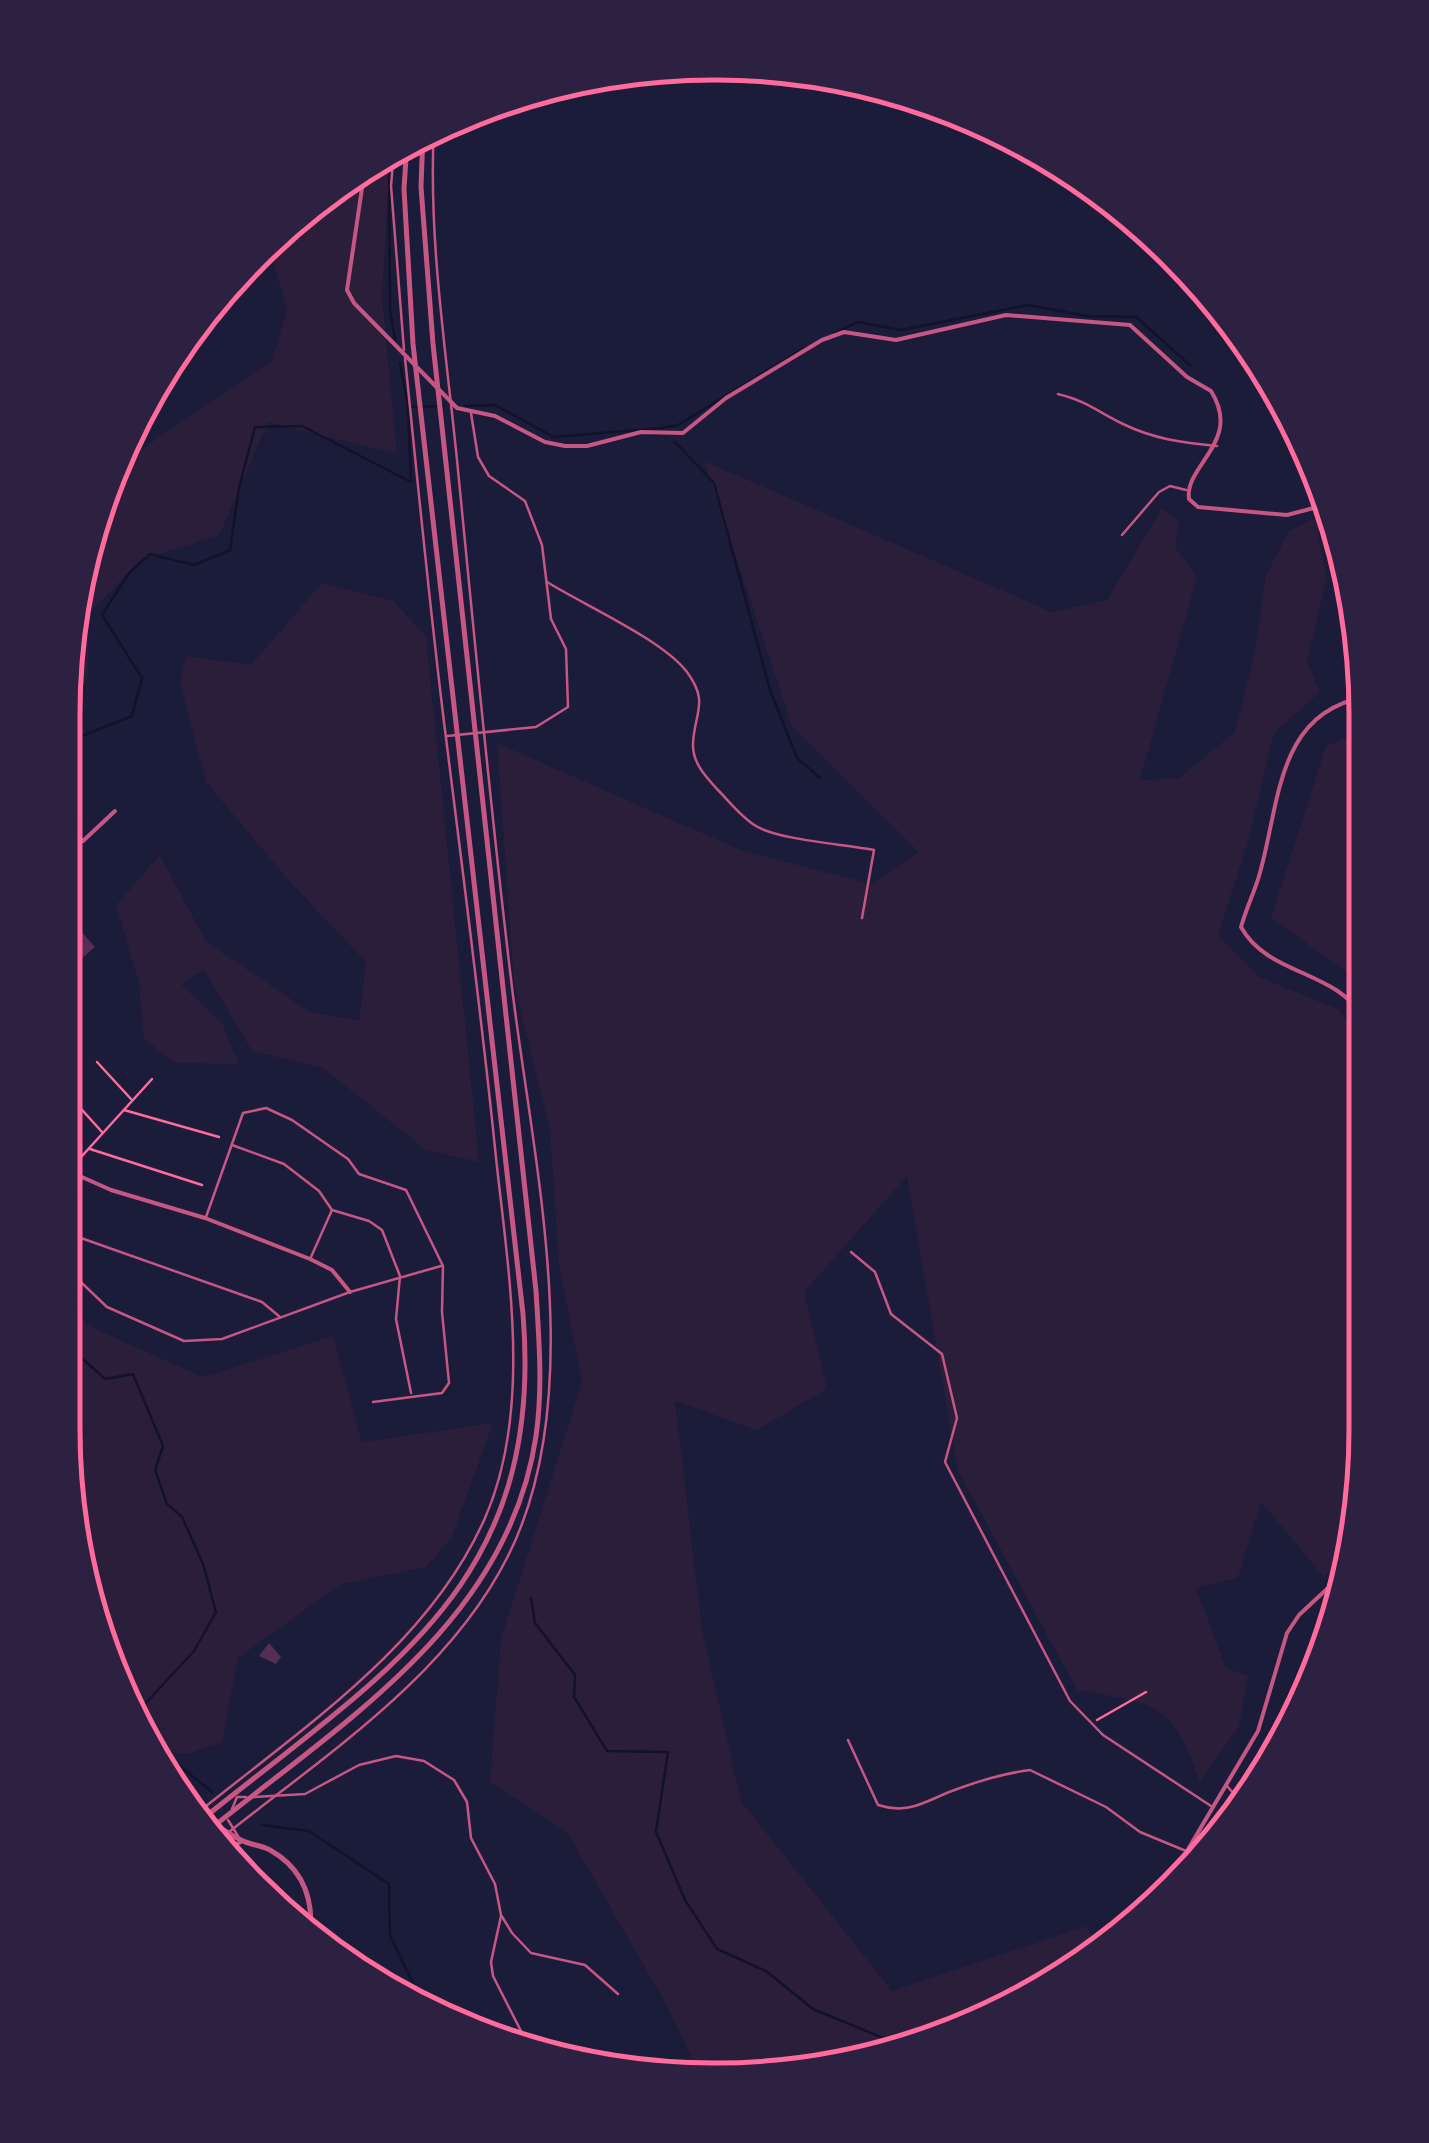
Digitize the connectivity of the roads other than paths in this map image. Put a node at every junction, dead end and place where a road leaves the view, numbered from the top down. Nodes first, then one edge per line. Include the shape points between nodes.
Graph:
1 (433, 146) edge
2 (422, 151) edge
3 (407, 160) edge
4 (394, 167) edge
5 (362, 187) edge
6 (1058, 394) dead end
7 (471, 411) junction
8 (1217, 446) junction
9 (1188, 490) junction
10 (1314, 508) edge
11 (1122, 535) dead end
12 (547, 582) junction
13 (1349, 702) edge
14 (479, 732) junction
15 (460, 734) junction
16 (446, 736) junction
17 (115, 811) dead end
18 (80, 840) edge
19 (862, 918) dead end
20 (1349, 998) edge
21 (232, 1146) junction
22 (80, 1178) edge
23 (332, 1210) junction
24 (206, 1218) junction
25 (80, 1238) edge
26 (851, 1252) dead end
27 (310, 1259) junction
28 (443, 1266) junction
29 (400, 1276) junction
30 (80, 1281) edge
31 (350, 1292) junction
32 (281, 1318) junction
33 (411, 1394) junction
34 (372, 1402) dead end
35 (1328, 1588) edge
36 (848, 1740) dead end
37 (1228, 1786) junction
38 (1234, 1793) edge
39 (1212, 1806) junction
40 (206, 1808) edge
41 (206, 1808) edge
42 (228, 1820) junction
43 (216, 1821) edge
44 (218, 1823) edge
45 (222, 1828) edge
46 (226, 1833) edge
47 (242, 1841) junction
48 (235, 1845) edge
49 (1187, 1851) joint
50 (501, 1915) junction
51 (312, 1919) edge
52 (618, 1994) dead end
53 (521, 2032) edge

1 - 14 lane via 430,190
2 - 14 street via 430,288
3 - 15 street via 408,290
4 - 16 lane via 397,290
5 - 7 street via 348,290 384,338 457,408
6 - 8 lane via 1090,402 1120,423 1167,441
7 - 8 street via 565,446 641,432 683,433 726,398 833,336 896,340 1028,314 1130,325 1210,391
7 - 12 lane via 478,457 489,476 525,501
8 - 9 street
9 - 10 street via 1198,507 1224,512 1286,516
9 - 11 lane via 1170,486 1159,492
12 - 14 lane via 551,619 566,650 568,706 536,728
12 - 19 lane via 648,638 684,667 702,706 695,760 754,825 874,850
13 - 20 street via 1329,707 1310,725 1280,777 1260,875 1241,927 1271,959
14 - 15 lane
14 - 44 street via 542,1369 524,1490 482,1580 447,1629 408,1670
14 - 46 lane via 551,1355 549,1422 535,1488 508,1557 456,1635 417,1677
15 - 16 lane
15 - 40 street via 526,1361 522,1438 498,1519 435,1623 398,1661
16 - 41 lane via 485,1052 512,1362 497,1485 460,1566 426,1615
17 - 18 street
21 - 23 lane via 284,1164
21 - 24 lane
21 - 28 lane via 244,1113 266,1108 292,1120 359,1174 406,1190
22 - 24 street
23 - 27 lane
23 - 29 lane via 382,1230
24 - 27 street
25 - 32 lane via 262,1302
26 - 39 lane via 875,1272 890,1314 942,1354 958,1418 946,1462 1070,1701
27 - 31 street via 332,1270
28 - 29 lane
28 - 33 lane via 450,1384 442,1393
29 - 31 lane
29 - 33 lane via 396,1319
30 - 32 lane via 107,1307 184,1341 222,1339
31 - 32 lane
33 - 34 lane
35 - 37 street via 1287,1633 1258,1731
36 - 49 lane via 878,1805 917,1808 958,1788 1030,1770
37 - 38 lane
37 - 39 street
39 - 49 street
42 - 43 lane
42 - 47 lane
42 - 50 lane via 237,1797 296,1797 358,1766 396,1756 424,1761 454,1780 467,1802 470,1838 495,1884
45 - 47 street
47 - 48 street
47 - 51 street via 290,1864 305,1884
50 - 52 lane via 532,1953 585,1965
50 - 53 lane via 491,1962

